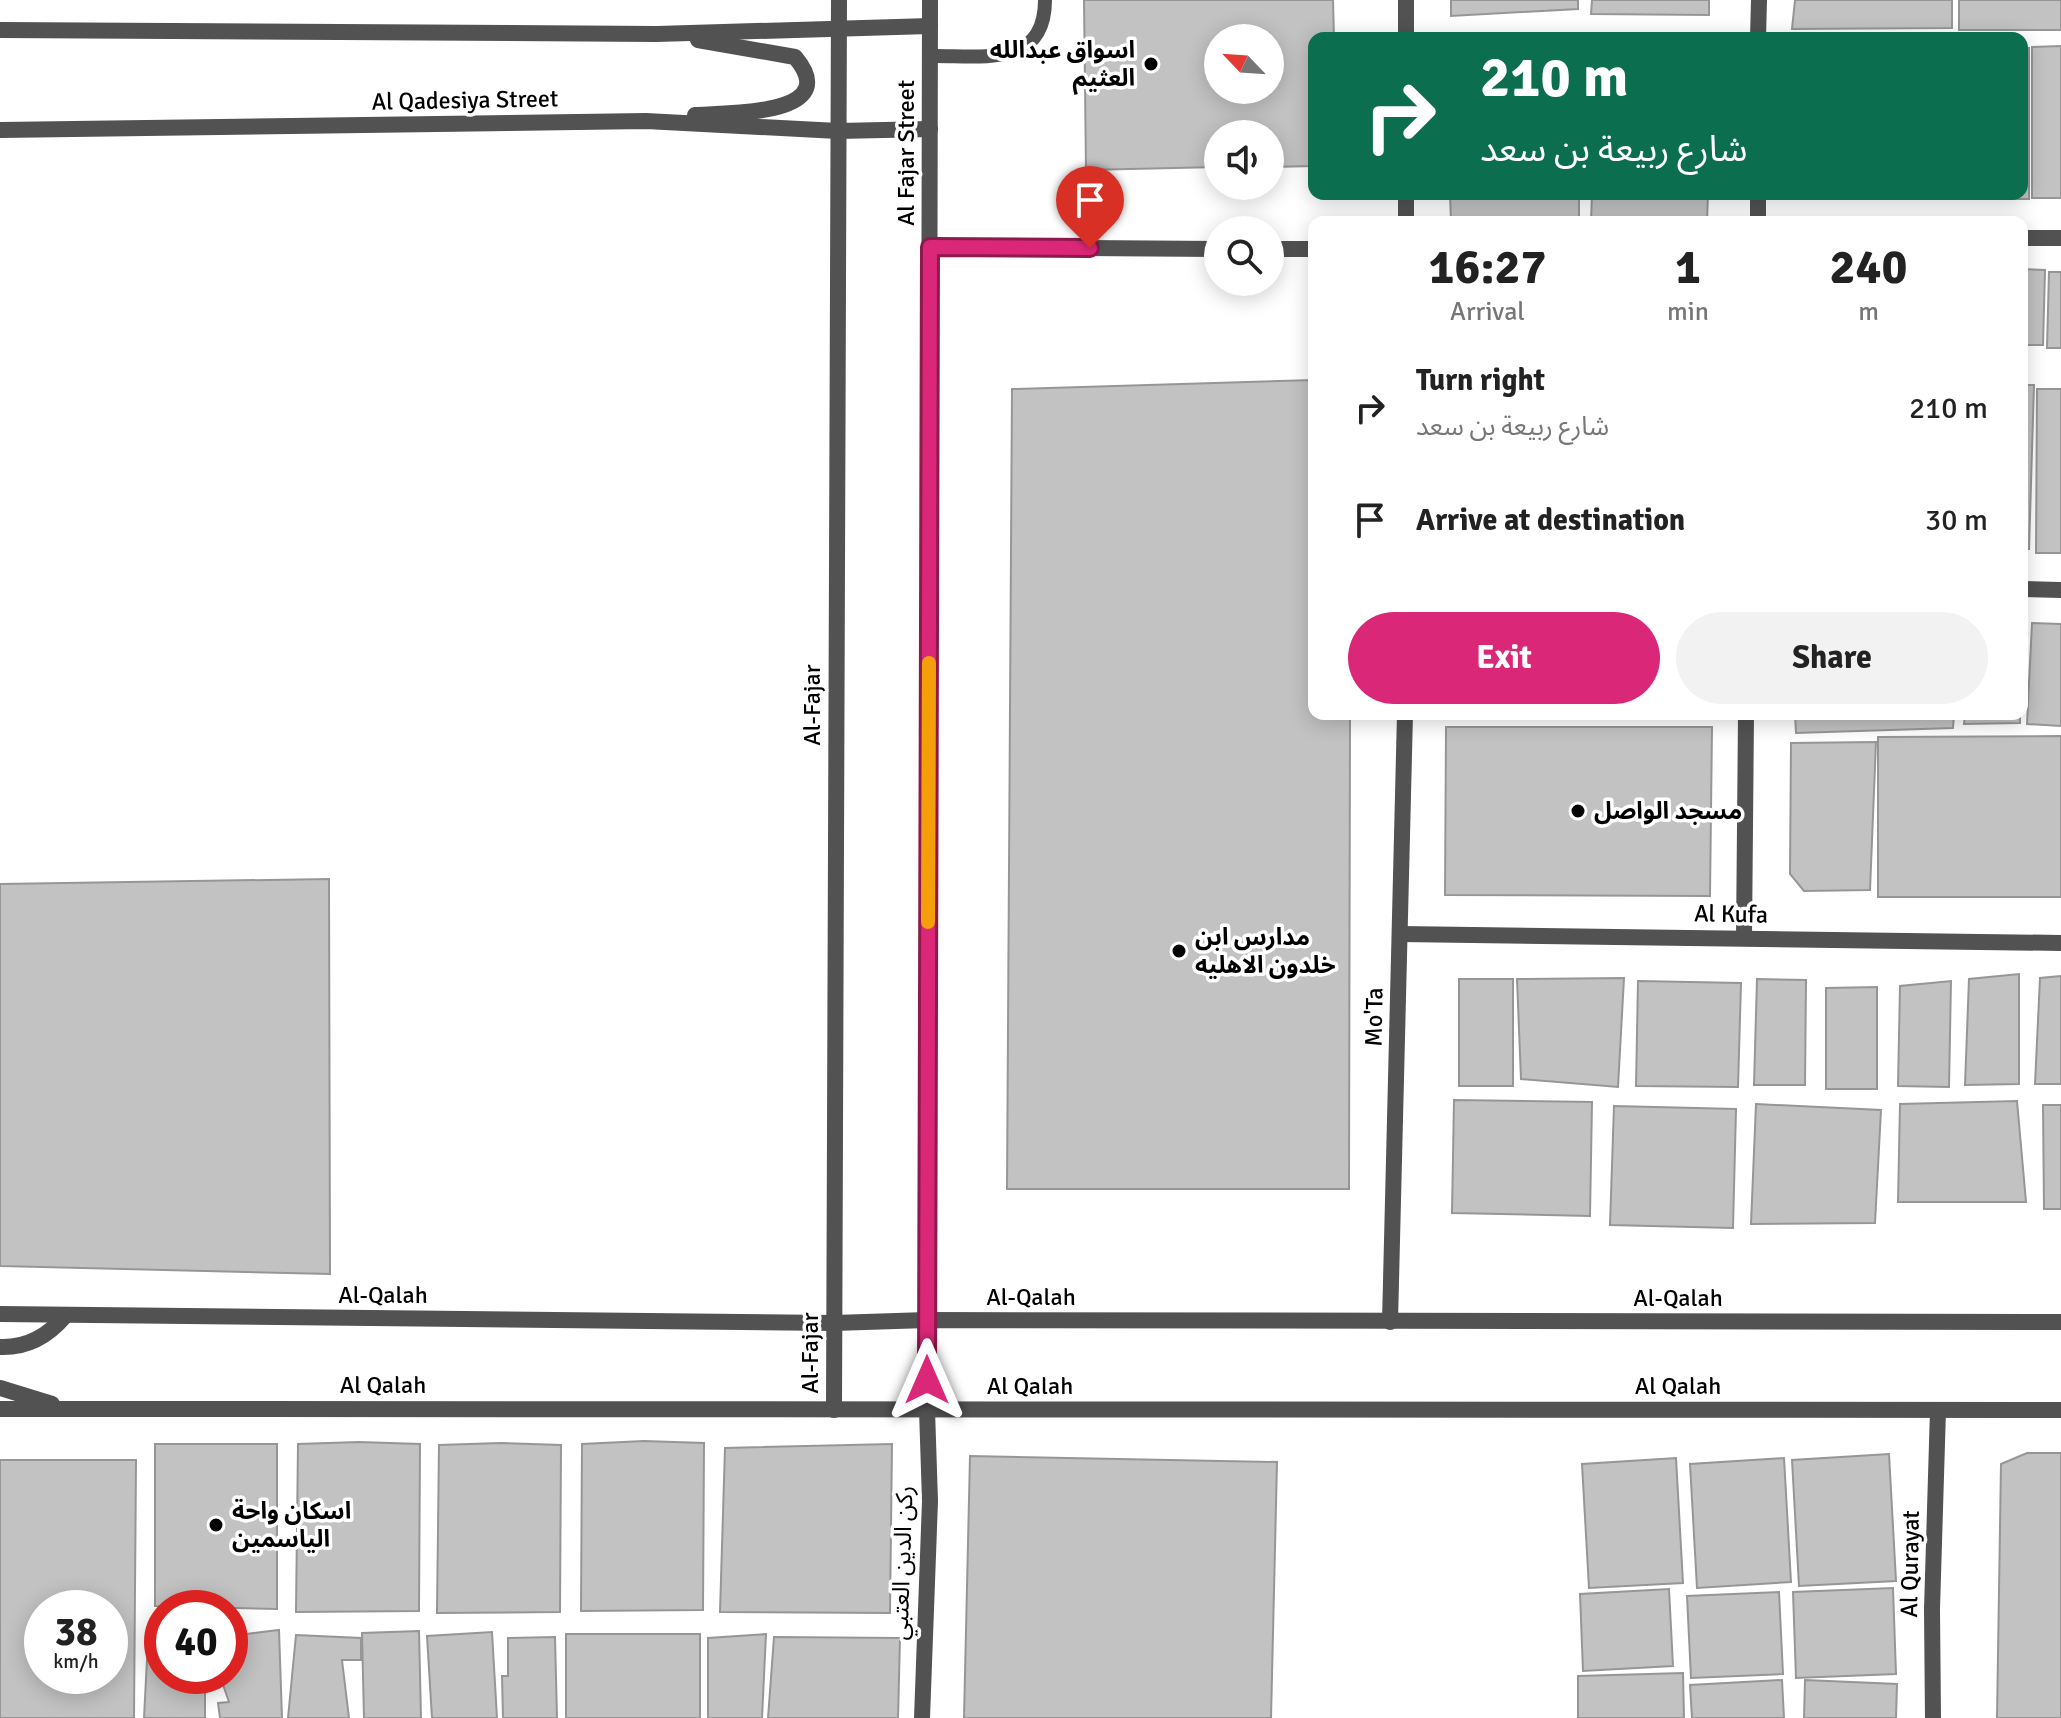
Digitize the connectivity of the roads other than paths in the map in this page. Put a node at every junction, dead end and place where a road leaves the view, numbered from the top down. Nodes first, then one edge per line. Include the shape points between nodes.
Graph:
1 (839, 0) edge
2 (930, 0) edge
3 (1045, 0) edge
4 (1406, 0) edge
5 (1759, 0) edge
6 (930, 26) junction
7 (839, 29) junction
8 (0, 30) edge
9 (1406, 32) edge
10 (1758, 32) edge
11 (657, 34) junction
12 (930, 56) junction
13 (646, 121) junction
14 (930, 129) junction
15 (0, 130) edge
16 (838, 131) junction
17 (2028, 238) edge
18 (2061, 238) edge
19 (930, 247) junction
20 (1204, 249) edge
21 (1284, 249) edge
22 (1308, 249) edge
23 (2028, 589) edge
24 (2061, 590) edge
25 (1405, 720) edge
26 (1746, 720) edge
27 (1400, 934) junction
28 (1744, 938) junction
29 (2061, 943) edge
30 (0, 1314) edge
31 (65, 1316) junction
32 (927, 1320) junction
33 (1390, 1322) junction
34 (2061, 1322) edge
35 (834, 1323) junction
36 (0, 1347) edge
37 (0, 1388) edge
38 (0, 1409) edge
39 (62, 1409) junction
40 (834, 1410) junction
41 (927, 1410) junction
42 (1938, 1410) junction
43 (2061, 1410) edge
44 (922, 1718) edge
45 (1933, 1718) edge

1 - 7 street, Al-Fajar
2 - 6 street, Al Fajar Street
3 - 12 lane via 1045,19 1023,49
4 - 9 street
5 - 10 street
6 - 7 street
6 - 12 street, Al Fajar Street
7 - 11 street
7 - 16 street, Al-Fajar
8 - 11 street
11 - 13 street via 795,57 805,69 806,83 801,97 786,107
12 - 14 street, Al Fajar Street
13 - 15 street, Al Qadesiya Street
13 - 16 street, Al Qadesiya Street
14 - 16 street, Al Qadesiya Street
14 - 19 street, Al Fajar Street
16 - 35 street, Al-Fajar
17 - 18 street
19 - 20 street
19 - 32 street, Al Fajar Street
21 - 22 street
23 - 24 street
25 - 27 street, Mo'Ta
26 - 28 street
27 - 28 street, Al Kufa
27 - 33 street, Mo'Ta
28 - 29 street, Al Kufa
30 - 31 street, Al-Qalah
31 - 35 street, Al-Qalah
31 - 36 street via 40,1338
32 - 33 street, Al-Qalah
32 - 35 street, Al-Qalah
32 - 41 street, Al Fajar Street
33 - 34 street, Al-Qalah
35 - 40 street, Al-Fajar
37 - 39 street
38 - 39 street, Al Qalah
39 - 40 street, Al Qalah
40 - 41 street, Al Qalah
41 - 42 street, Al Qalah
41 - 44 street, ركن الدين العتبي via 930,1501
42 - 43 street, Al Qalah
42 - 45 street, Al Qurayat

